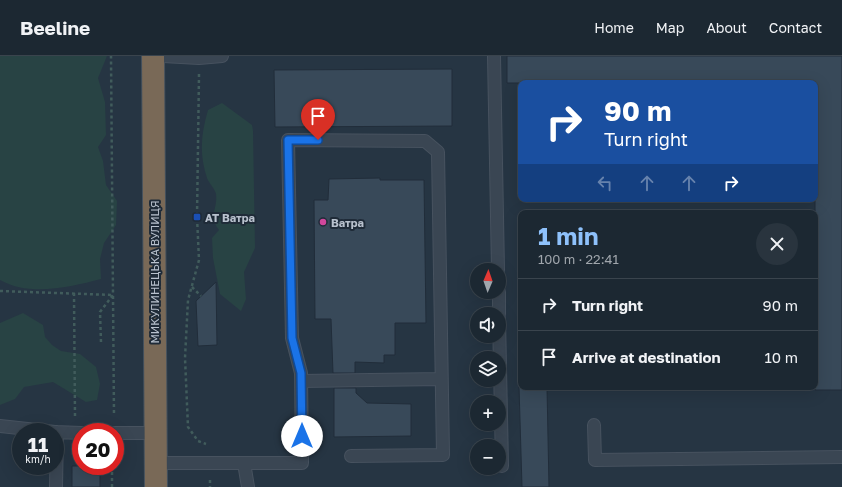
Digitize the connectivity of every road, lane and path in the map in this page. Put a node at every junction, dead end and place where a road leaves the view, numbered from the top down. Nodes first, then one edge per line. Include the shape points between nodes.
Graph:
1 (111, 56) edge
2 (153, 56) edge
3 (163, 56) edge
4 (222, 56) edge
5 (494, 56) edge
6 (199, 58) junction
7 (498, 263) edge
8 (192, 287) junction
9 (0, 291) edge
10 (74, 293) junction
11 (113, 295) junction
12 (201, 296) dead end
13 (101, 342) dead end
14 (500, 343) edge
15 (442, 379) junction
16 (302, 381) junction
17 (113, 419) dead end
18 (78, 423) edge
19 (594, 425) dead end
20 (0, 426) edge
21 (12, 427) edge
22 (124, 433) edge
23 (156, 433) junction
24 (501, 439) edge
25 (351, 456) dead end
26 (842, 457) edge
27 (156, 463) junction
28 (210, 463) junction
29 (244, 463) junction
30 (56, 475) edge
31 (112, 475) edge
32 (56, 487) edge
33 (112, 487) edge
34 (156, 487) edge
35 (210, 487) edge
36 (248, 487) edge

1 - 11 path
2 - 23 highway, МИКУЛИНЕЦЬКА ВУЛИЦЯ
3 - 6 lane
4 - 6 lane
5 - 7 lane
6 - 8 path via 196,217 199,260
8 - 12 path
8 - 28 path via 188,300 186,358 188,427 198,441 209,445
9 - 10 path
10 - 11 path
10 - 18 path
11 - 13 path via 100,312
11 - 17 path
14 - 24 lane
15 - 16 lane
15 - 16 lane via 438,152 425,141 288,140 292,338
15 - 25 lane via 443,455
16 - 29 lane via 302,463
19 - 26 lane via 596,460
20 - 21 lane
22 - 23 lane
23 - 27 highway, МИКУЛИНЕЦЬКА ВУЛИЦЯ
27 - 28 lane
27 - 34 highway, МИКУЛИНЕЦЬКА ВУЛИЦЯ
28 - 29 lane
28 - 35 path
29 - 36 lane
30 - 32 lane
31 - 33 path

